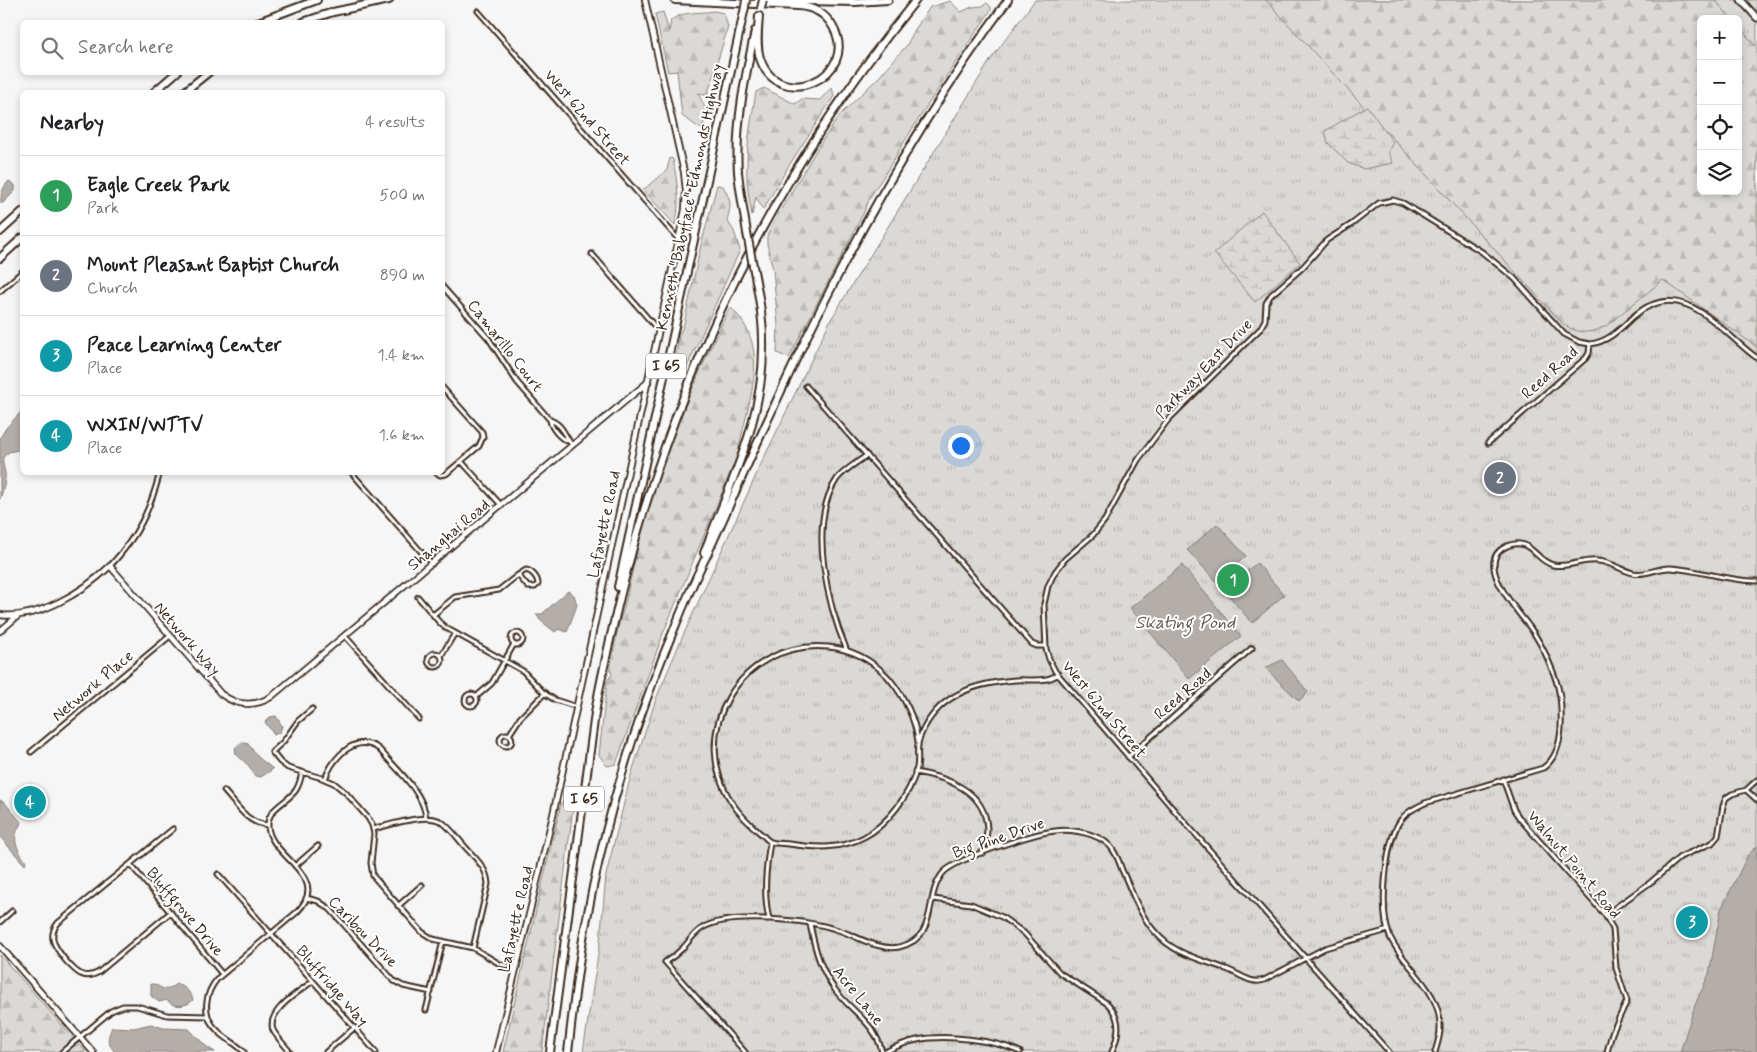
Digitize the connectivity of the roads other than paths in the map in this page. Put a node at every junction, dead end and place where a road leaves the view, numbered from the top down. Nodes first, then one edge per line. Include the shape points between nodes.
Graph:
1 (317, 0) edge
2 (388, 0) edge
3 (645, 0) edge
4 (675, 0) edge
5 (758, 0) edge
6 (763, 0) edge
7 (888, 0) edge
8 (916, 0) edge
9 (1008, 0) edge
10 (1741, 0) edge
11 (746, 4) edge
12 (478, 11) dead end
13 (759, 16) junction
14 (1757, 18) edge
15 (263, 20) edge
16 (309, 20) edge
17 (174, 75) edge
18 (205, 75) edge
19 (156, 90) edge
20 (186, 90) edge
21 (20, 214) edge
22 (0, 232) edge
23 (20, 240) edge
24 (679, 241) junction
25 (592, 254) dead end
26 (0, 258) edge
27 (20, 274) edge
28 (445, 289) edge
29 (0, 291) edge
30 (660, 332) junction
31 (1590, 344) junction
32 (1757, 358) edge
33 (649, 381) junction
34 (806, 386) dead end
35 (445, 390) edge
36 (1488, 443) dead end
37 (572, 445) junction
38 (867, 455) junction
39 (461, 461) junction
40 (159, 475) edge
41 (354, 475) edge
42 (445, 475) edge
43 (501, 506) junction
44 (432, 564) junction
45 (110, 566) junction
46 (518, 575) junction
47 (696, 576) junction
48 (1757, 581) edge
49 (418, 596) dead end
50 (0, 614) edge
51 (433, 614) junction
52 (19, 615) junction
53 (0, 631) edge
54 (455, 633) junction
55 (170, 636) junction
56 (346, 636) junction
57 (514, 644) dead end
58 (1046, 646) junction
59 (1252, 648) dead end
60 (847, 651) junction
61 (440, 656) junction
62 (505, 661) junction
63 (603, 664) junction
64 (1058, 674) junction
65 (545, 693) junction
66 (476, 697) dead end
67 (260, 703) joint
68 (577, 707) junction
69 (312, 709) dead end
70 (419, 719) dead end
71 (509, 735) dead end
72 (918, 742) junction
73 (30, 752) dead end
74 (1128, 757) junction
75 (302, 772) junction
76 (916, 772) junction
77 (325, 779) junction
78 (1503, 780) junction
79 (1757, 780) edge
80 (1746, 790) junction
81 (224, 791) dead end
82 (1757, 800) edge
83 (426, 818) junction
84 (268, 825) junction
85 (172, 829) dead end
86 (373, 829) junction
87 (770, 842) junction
88 (318, 846) dead end
89 (983, 852) junction
90 (130, 864) junction
91 (295, 866) junction
92 (218, 874) dead end
93 (422, 885) dead end
94 (306, 898) junction
95 (934, 899) junction
96 (398, 906) junction
97 (12, 911) dead end
98 (171, 912) junction
99 (1605, 915) junction
100 (769, 919) junction
101 (0, 922) edge
102 (810, 924) junction
103 (1388, 930) junction
104 (271, 934) junction
105 (442, 941) junction
106 (0, 946) edge
107 (473, 948) junction
108 (1305, 957) junction
109 (516, 968) junction
110 (222, 974) junction
111 (313, 981) junction
112 (431, 992) junction
113 (426, 1010) dead end
114 (208, 1016) junction
115 (354, 1028) junction
116 (80, 1037) junction
117 (62, 1052) edge
118 (93, 1052) edge
119 (244, 1052) edge
120 (290, 1052) edge
121 (326, 1052) edge
122 (376, 1052) edge
123 (496, 1052) edge
124 (550, 1052) edge
125 (568, 1052) edge
126 (745, 1052) edge
127 (883, 1052) edge
128 (1020, 1052) edge
129 (1112, 1052) edge
130 (1389, 1052) edge
131 (1436, 1052) edge
132 (1607, 1052) edge

1 - 15 highway
2 - 16 highway
3 - 24 main road, Lafayette Road via 684,174 686,206
4 - 13 highway via 798,6 814,10 828,20 837,36 837,54 831,69 818,80 803,86 791,86 774,78 759,57
5 - 7 highway
6 - 13 highway, Kenneth "Babyface" Edmonds Highway / I 65, bridge
8 - 63 highway via 814,140 761,228 722,305 692,371 654,476 632,547
9 - 47 highway via 937,104 864,226 811,329
10 - 14 main road
11 - 63 highway, Kenneth "Babyface" Edmonds Highway / I 65 via 629,532
12 - 24 street, West 62nd Street
13 - 47 highway, Kenneth "Babyface" Edmonds Highway / I 65, bridge via 738,127 738,172 762,317 762,372 757,409 746,449
17 - 19 highway
18 - 20 highway
21 - 22 highway
23 - 26 highway
24 - 30 main road, Lafayette Road
25 - 30 street
27 - 29 street
28 - 37 street, Camarillo Court via 489,339 516,382 550,420 556,422
30 - 33 main road, Lafayette Road
31 - 32 street, Reed Road via 1609,338 1649,306 1672,302 1706,314
31 - 36 street, Reed Road via 1586,358
31 - 58 street, Parkway East Drive via 1564,334 1514,278 1482,252 1403,203 1391,200 1377,204 1326,240 1303,267 1272,293 1259,331 1184,402 1153,438 1105,520 1061,563 1052,577 1044,602
33 - 37 main road, Shanghai Road
33 - 68 main road, Lafayette Road
34 - 38 street
35 - 39 street via 483,434 482,443
37 - 43 main road, Shanghai Road
38 - 58 street via 1032,644
38 - 60 street via 844,472 835,484 826,507 822,531 828,586
39 - 42 street
39 - 43 street
40 - 45 street via 143,521
41 - 44 street
43 - 44 main road, Shanghai Road
44 - 56 main road, Shanghai Road
45 - 52 main road via 66,598
45 - 55 main road, Network Way
46 - 46 street via 529,587 538,584 529,570
46 - 51 street via 499,590 455,597
47 - 125 highway, I 65 via 646,700 610,813 584,930
48 - 78 street via 1668,568 1636,573 1597,560 1555,565 1544,561 1528,546 1517,544 1502,549 1494,561 1495,576 1544,650 1561,699 1560,739 1551,761 1538,770
49 - 51 street
50 - 52 main road
51 - 54 street
52 - 53 main road
54 - 61 street
54 - 62 street
55 - 67 main road, Network Way via 223,695 236,702
55 - 73 street, Network Place
56 - 67 main road, Shanghai Road via 271,698
56 - 70 street
57 - 62 street
58 - 64 street, West 62nd Street
59 - 74 street, Reed Road
60 - 72 street via 873,664 894,684 909,709
60 - 87 street via 810,647 768,658 742,679 724,707 715,747 721,780 736,809
61 - 61 street via 431,654 429,664 438,666 442,662
62 - 65 street via 528,675
62 - 66 street via 492,683
63 - 124 highway, I 65
64 - 72 street via 1049,679 1001,681 966,690 936,710
64 - 74 street, West 62nd Street
65 - 68 street via 560,703
65 - 71 street via 518,720
68 - 109 main road, Lafayette Road
69 - 75 street via 272,752 285,766
72 - 76 street
74 - 108 street, West 62nd Street
75 - 77 street
75 - 84 street via 295,791 273,811
76 - 87 street via 899,804 882,824 863,837 824,848
76 - 89 street via 961,786 972,795 985,819
77 - 83 street via 334,761 349,748 360,743 373,745 418,794
77 - 86 street via 346,793
78 - 99 street, Walnut Point Road via 1520,819
78 - 103 street via 1425,803 1402,818 1395,832 1386,874 1384,910
79 - 80 street
80 - 82 street
80 - 99 street via 1726,798 1718,836 1712,843 1678,858
81 - 84 street via 250,820
83 - 86 street
83 - 107 street via 446,826 486,875 488,888
84 - 91 street via 272,840
85 - 90 street
86 - 96 street via 372,872
87 - 100 street via 765,901
88 - 91 street
89 - 95 street, Big Pine Drive via 945,871 937,882
89 - 108 street, Big Pine Drive via 1048,832 1068,830 1091,834 1112,849 1148,924 1181,952 1258,982
90 - 98 street, Bluffgrove Drive
90 - 98 street via 56,926 52,935 54,945 73,969 84,976 97,973
91 - 94 street via 306,882
92 - 104 street, Bluffridge Way
93 - 96 street
94 - 104 street via 299,911
94 - 112 street, Caribou Drive via 330,909 394,981
95 - 102 street, Big Pine Drive via 924,929 912,941 900,946 882,946
95 - 129 street via 971,904 1002,917 1024,932 1060,973 1108,1004 1118,1025
96 - 105 street via 426,935
97 - 101 street
98 - 110 street, Bluffgrove Drive
99 - 132 street, Walnut Point Road via 1613,929 1616,968 1626,1001
100 - 102 street, Big Pine Drive
100 - 126 street, Big Pine Drive via 709,925 699,930 666,962
102 - 127 street, Acre Lane via 822,969 839,995 872,1029
103 - 108 street, Big Pine Drive
103 - 131 street via 1437,1007 1440,1030
104 - 110 street
104 - 111 street, Bluffridge Way
105 - 107 street
105 - 112 street
106 - 116 main road
107 - 109 street via 500,964
108 - 130 street, West 62nd Street
109 - 123 main road, Lafayette Road
110 - 114 street via 208,994
111 - 115 street, Bluffridge Way
111 - 120 street via 274,1015 274,1032
112 - 113 street
114 - 116 street via 170,1016 137,1006 124,1006 111,1011
114 - 119 street via 216,1030
115 - 121 street
115 - 122 street, Bluffridge Way
116 - 117 street
116 - 118 main road
127 - 128 street via 913,1041 937,1038 996,1043

